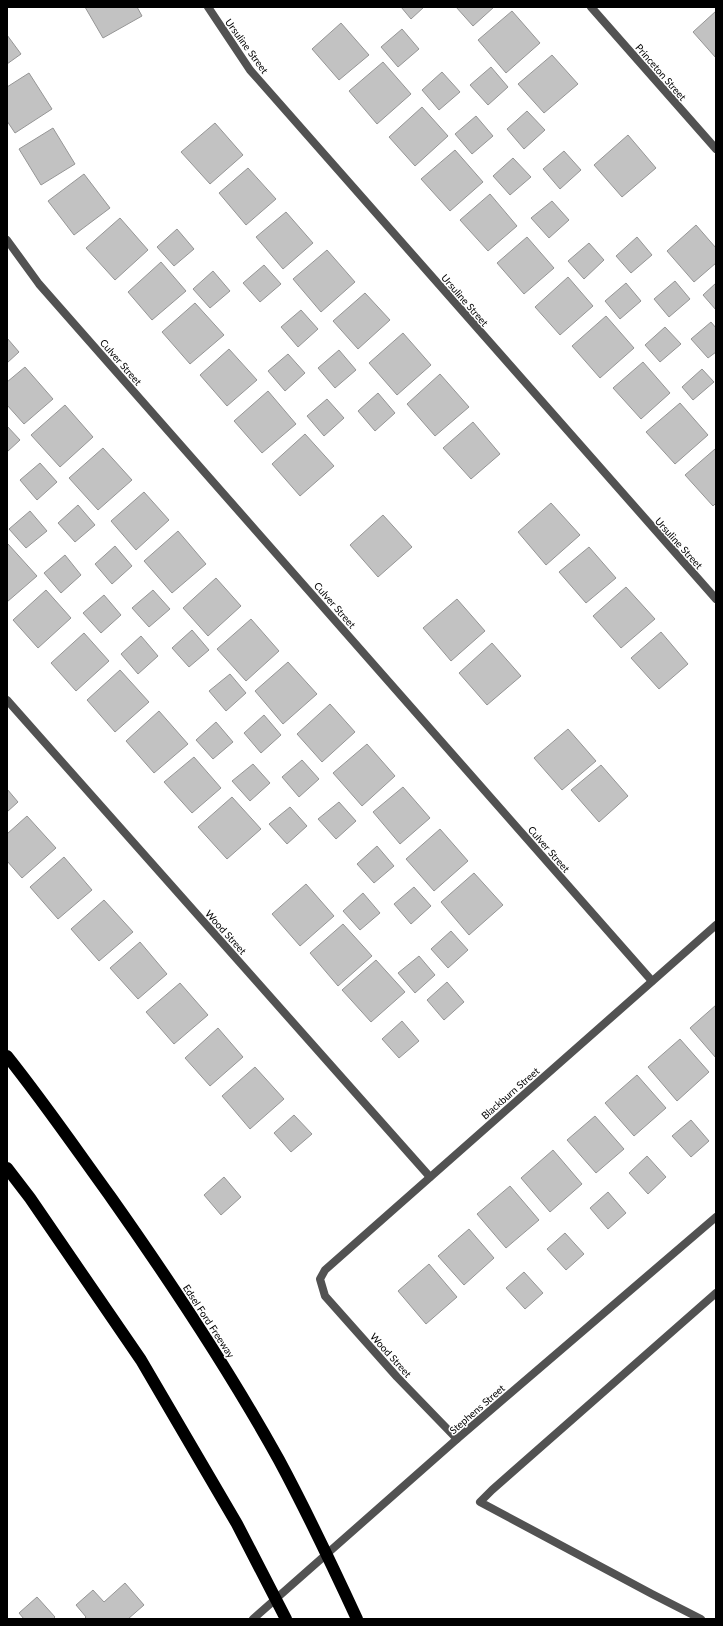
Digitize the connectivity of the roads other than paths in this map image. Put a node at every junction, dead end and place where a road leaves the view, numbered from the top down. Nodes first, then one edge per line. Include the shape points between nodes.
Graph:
1 (208, 7) edge
2 (591, 7) edge
3 (716, 149) edge
4 (7, 240) edge
5 (716, 600) edge
6 (7, 700) edge
7 (716, 925) edge
8 (652, 981) junction
9 (7, 1056) edge
10 (7, 1168) edge
11 (430, 1177) junction
12 (716, 1217) edge
13 (320, 1279) joint
14 (716, 1293) edge
15 (457, 1439) junction
16 (253, 1619) edge
17 (286, 1619) edge
18 (357, 1619) edge
19 (701, 1619) edge

1 - 5 street, Ursuline Street via 250,70
2 - 3 street, Princeton Street
4 - 8 street, Culver Street via 50,296
6 - 11 street, Wood Street
7 - 8 street, Blackburn Street
8 - 11 street, Blackburn Street
9 - 18 highway, Edsel Ford Freeway via 54,1116 207,1338 279,1460 316,1530
10 - 17 highway via 140,1360 237,1524
11 - 13 street, Blackburn Street via 324,1270
12 - 15 street, Stephens Street
13 - 15 street, Wood Street via 325,1296 333,1306
14 - 19 street via 480,1502
15 - 16 street, Stephens Street

